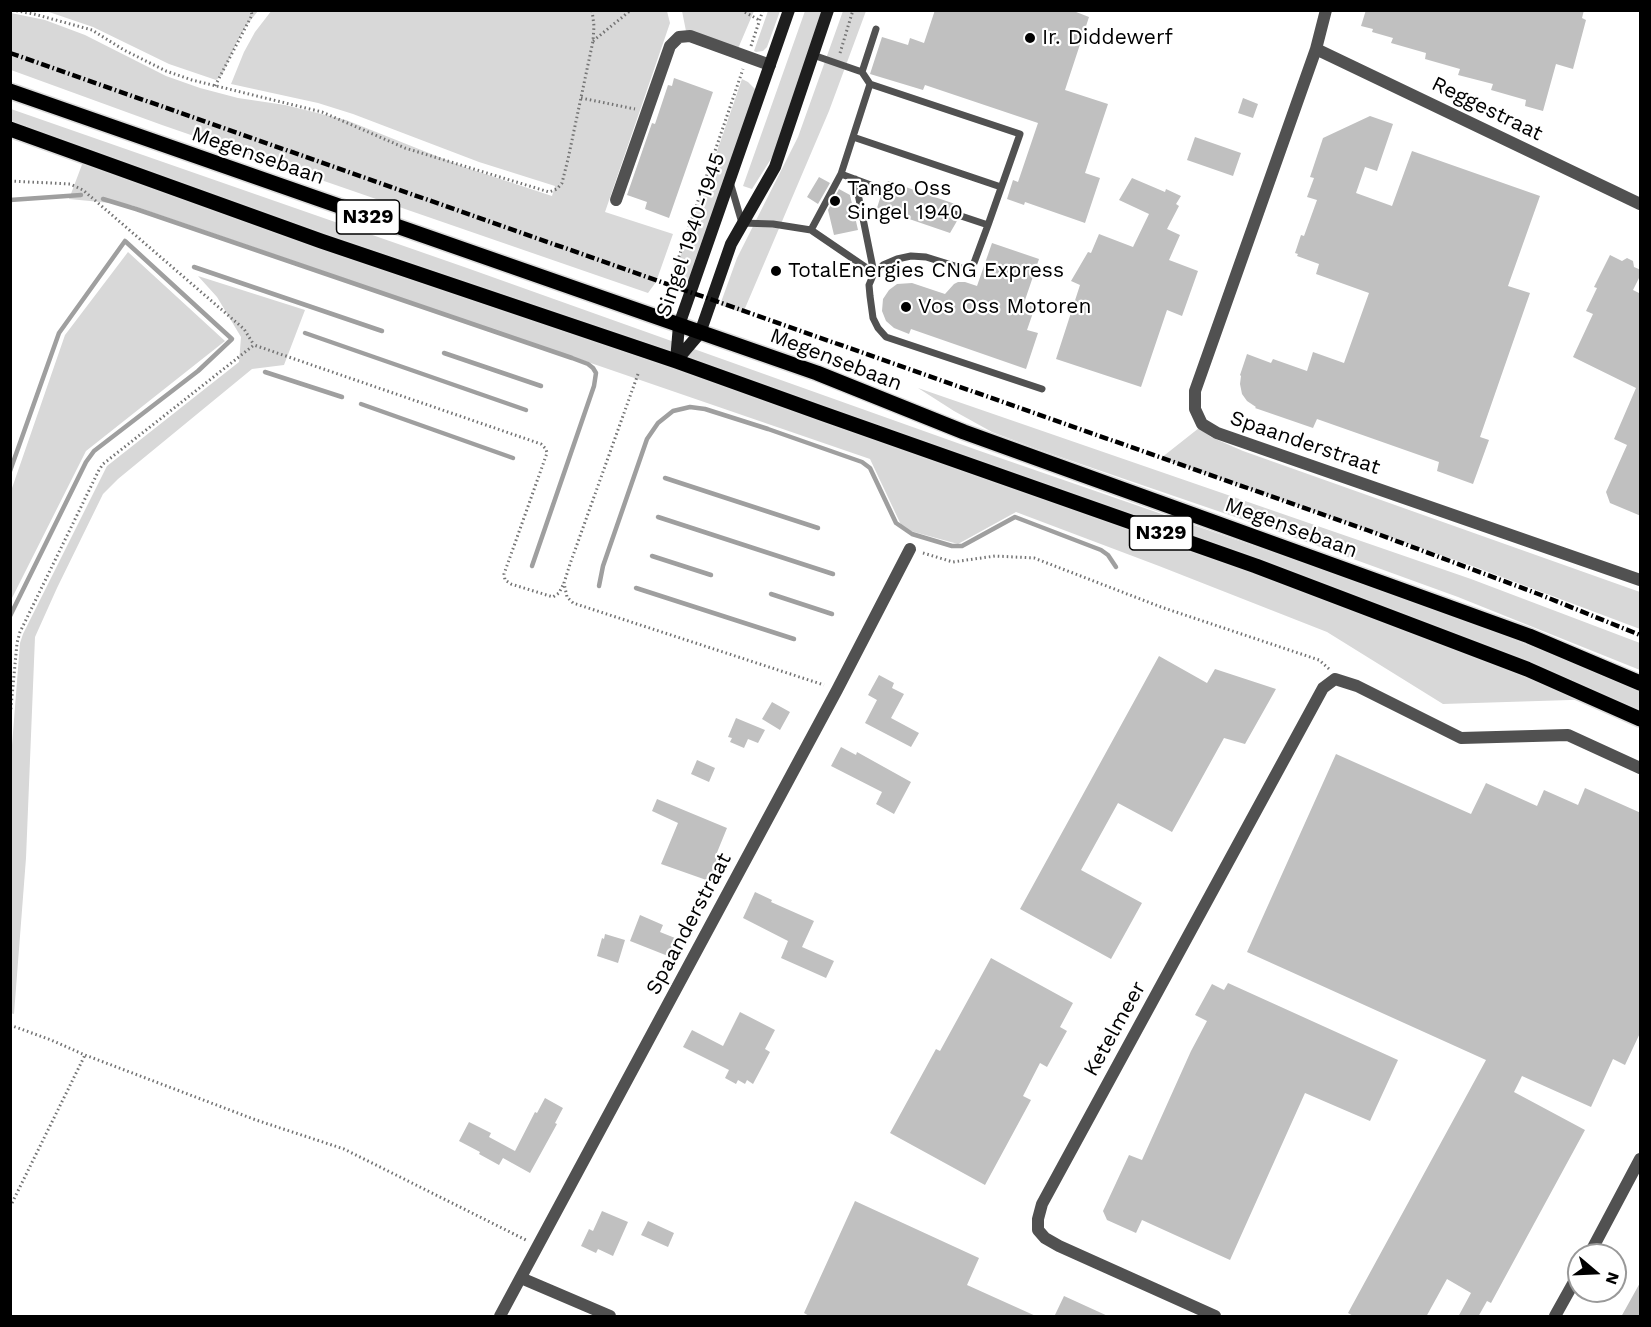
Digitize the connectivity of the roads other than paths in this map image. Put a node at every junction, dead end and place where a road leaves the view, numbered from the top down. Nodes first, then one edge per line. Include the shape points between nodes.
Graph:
1 (789, 10) edge
2 (828, 10) edge
3 (1326, 10) edge
4 (876, 29) dead end
5 (1316, 49) junction
6 (813, 55) junction
7 (771, 65) junction
8 (862, 72) junction
9 (870, 84) junction
10 (10, 91) edge
11 (10, 129) edge
12 (853, 137) junction
13 (841, 174) junction
14 (855, 179) junction
15 (729, 182) junction
16 (1001, 187) junction
17 (884, 190) dead end
18 (616, 200) dead end
19 (1641, 204) edge
20 (955, 214) dead end
21 (742, 223) junction
22 (988, 225) junction
23 (811, 230) junction
24 (874, 273) junction
25 (679, 325) junction
26 (700, 333) junction
27 (676, 361) junction
28 (1041, 389) dead end
29 (910, 549) road end
30 (1641, 580) edge
31 (1641, 683) edge
32 (1641, 719) edge
33 (1641, 768) edge
34 (1641, 1159) edge
35 (1596, 1243) edge
36 (522, 1278) junction
37 (1567, 1295) edge
38 (500, 1317) edge
39 (610, 1317) edge
40 (1215, 1317) edge
41 (1555, 1317) edge

1 - 7 main road, Singel 1940-1945
2 - 6 main road, Singel 1940-1945
3 - 5 street, Spaanderstraat
4 - 8 lane
5 - 19 street, Reggestraat
5 - 30 street, Spaanderstraat via 1195,391 1194,409 1202,424 1217,434
6 - 8 lane
6 - 21 main road, Singel 1940-1945 via 774,167
7 - 15 main road, Singel 1940-1945
7 - 18 street via 690,36 679,37 670,46
8 - 9 lane
9 - 12 lane
9 - 16 lane via 1020,134
10 - 25 main road, Megensebaan / N329
11 - 27 main road, N329 via 321,241
12 - 13 lane
12 - 16 lane
13 - 14 lane
13 - 23 lane
14 - 17 lane
14 - 24 lane
15 - 21 lane
15 - 25 main road, Singel 1940-1945
16 - 22 lane
20 - 22 lane
21 - 23 lane
21 - 26 main road, Singel 1940-1945
22 - 24 lane via 971,271 911,256 883,265
23 - 24 lane
24 - 28 lane via 869,285 873,318 886,337
25 - 26 main road, Megensebaan / N329
25 - 27 main road, Singel 1940-1945
26 - 27 main road, Singel 1940-1945
26 - 31 main road, Megensebaan / N329 via 1529,636
27 - 32 main road, N329 via 1256,566 1527,669
29 - 36 street, Spaanderstraat
33 - 40 street, Ketelmeer via 1569,735 1461,738 1358,686 1335,679 1323,688 1042,1204 1038,1220 1038,1230 1059,1246
34 - 35 street
36 - 38 street, Spaanderstraat
36 - 39 street
37 - 41 street

